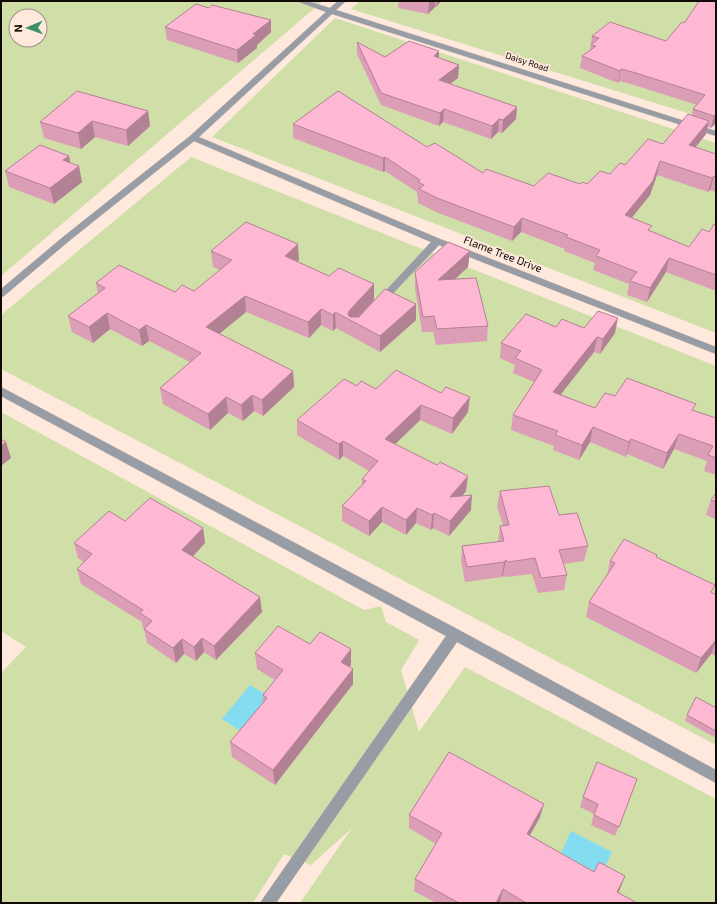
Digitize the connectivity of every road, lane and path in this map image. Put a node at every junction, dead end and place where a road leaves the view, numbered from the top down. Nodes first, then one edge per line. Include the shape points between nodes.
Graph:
1 (300, 1) edge
2 (342, 1) edge
3 (331, 10) junction
4 (716, 134) edge
5 (193, 138) junction
6 (437, 241) junction
7 (1, 294) edge
8 (375, 308) edge
9 (716, 351) edge
10 (1, 391) edge
11 (455, 634) junction
12 (716, 777) edge
13 (267, 903) edge

1 - 3 street, Daisy Road
2 - 3 street
3 - 4 street, Daisy Road
3 - 5 street
5 - 6 street, Flame Tree Drive
5 - 7 street
6 - 8 street
6 - 9 street, Flame Tree Drive
10 - 11 street
11 - 12 street
11 - 13 street

